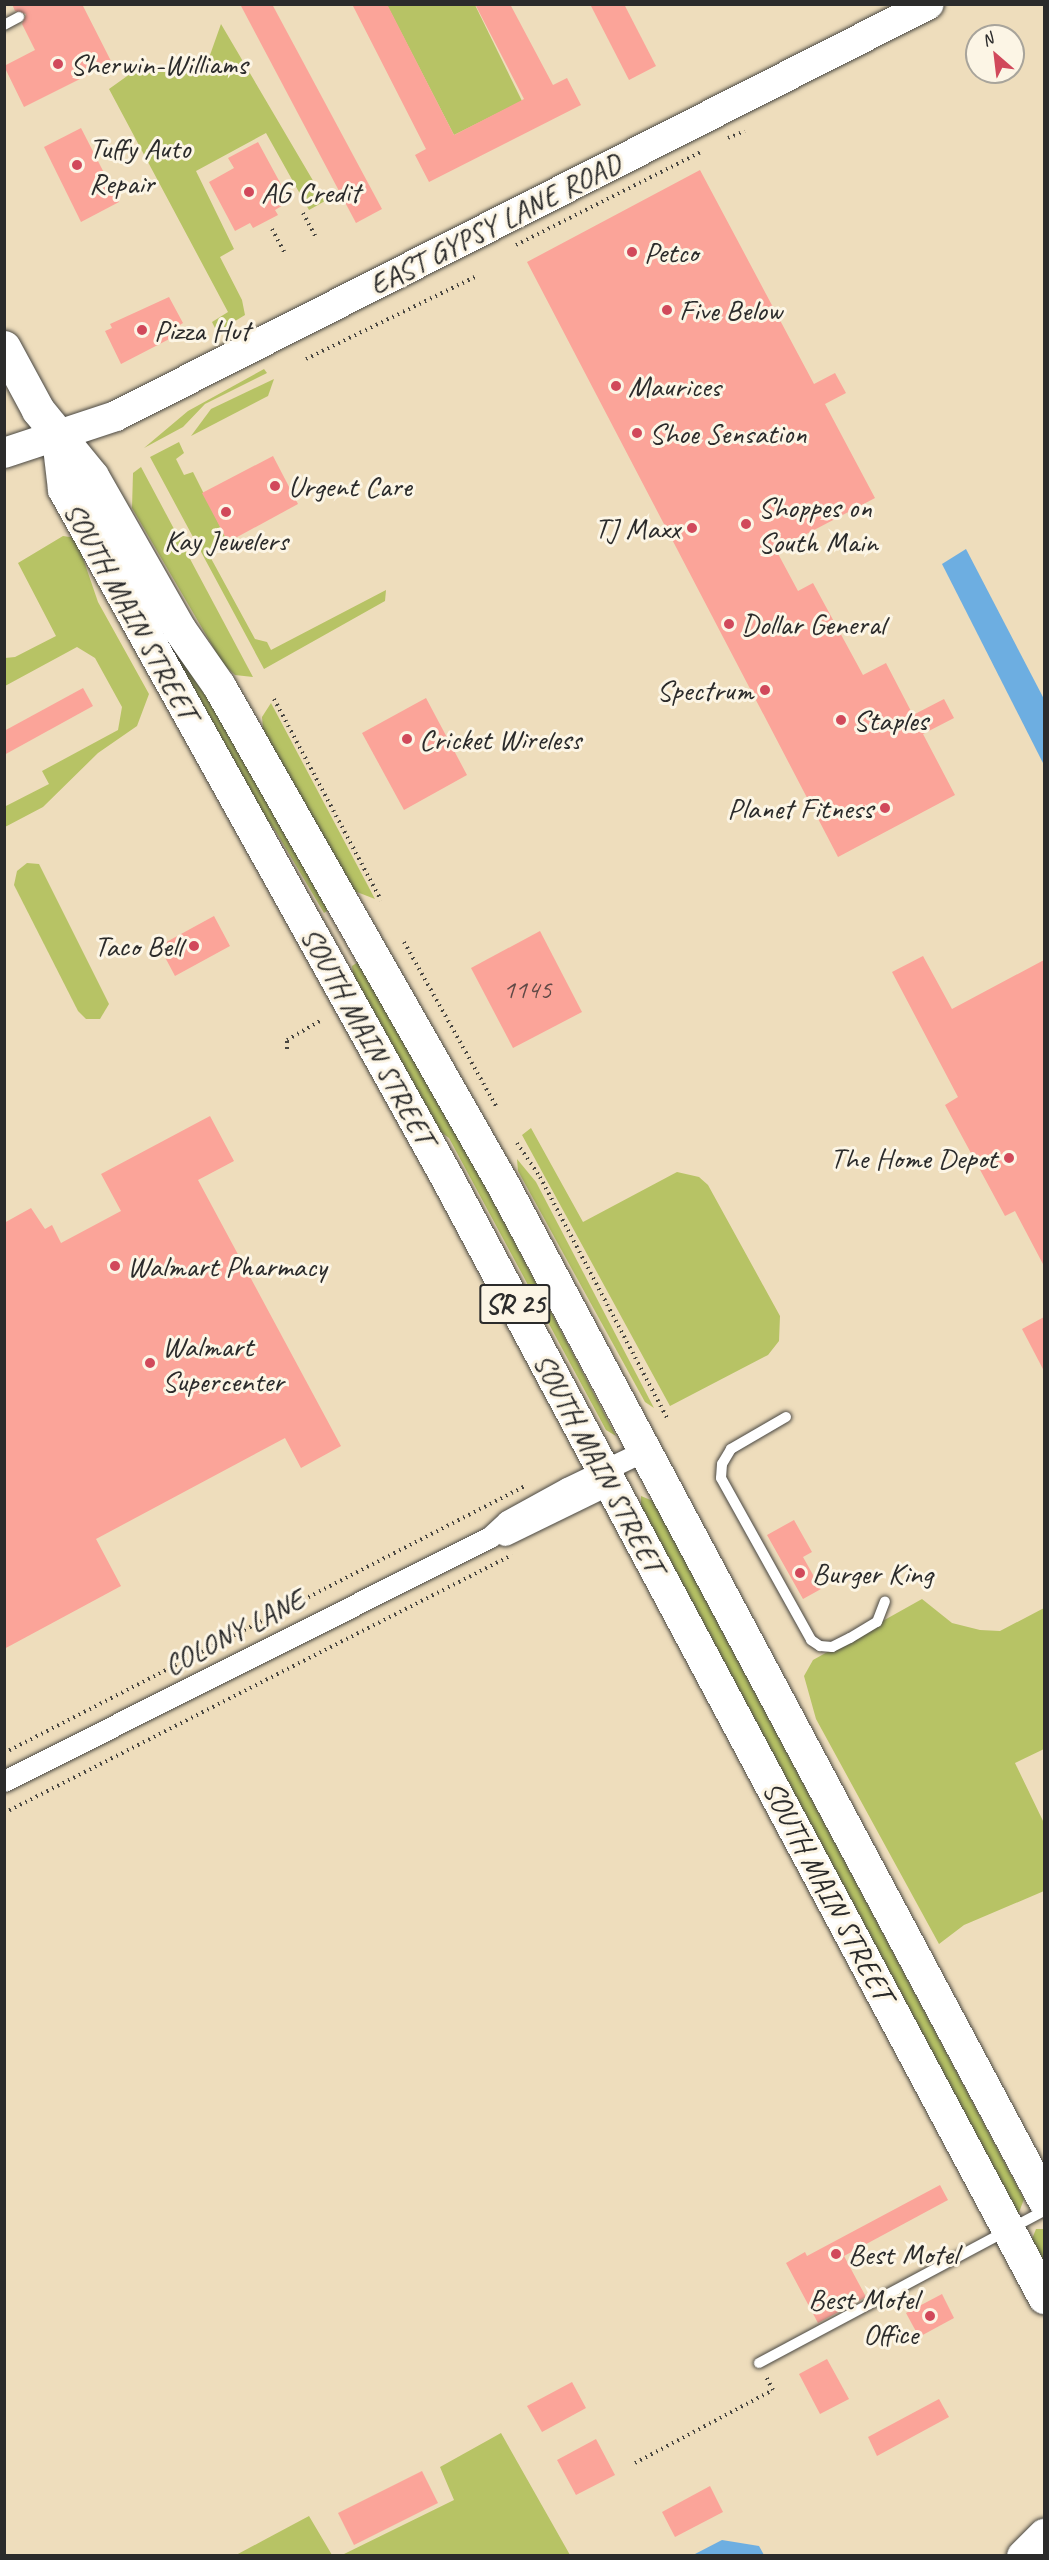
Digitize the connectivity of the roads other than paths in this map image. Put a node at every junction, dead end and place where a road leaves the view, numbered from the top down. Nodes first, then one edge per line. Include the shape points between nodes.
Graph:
1 (929, 4) edge
2 (19, 17) dead end
3 (4, 25) edge
4 (4, 347) edge
5 (58, 438) junction
6 (4, 453) edge
7 (786, 1418) dead end
8 (644, 1451) junction
9 (608, 1477) junction
10 (885, 1601) dead end
11 (4, 1781) edge
12 (1044, 2200) edge
13 (1044, 2211) edge
14 (1009, 2230) junction
15 (1044, 2297) edge
16 (759, 2363) road end
17 (1044, 2535) edge
18 (1023, 2556) edge

1 - 5 main road, EAST GYPSY LANE ROAD via 225,363 116,416
2 - 3 lane
4 - 5 main road, SOUTH MAIN STREET / SR 25
5 - 6 main road, EAST GYPSY LANE ROAD
5 - 8 main road, SOUTH MAIN STREET / SR 25 via 92,477 180,630 225,697 503,1185
5 - 9 main road, SOUTH MAIN STREET / SR 25 via 64,489 434,1154
7 - 10 lane via 731,1449 722,1464 721,1478 811,1640 831,1647 850,1638 878,1622
8 - 9 street, COLONY LANE
8 - 12 main road, SOUTH MAIN STREET / SR 25
9 - 11 street, COLONY LANE via 507,1521 490,1537
9 - 14 main road, SOUTH MAIN STREET / SR 25
13 - 14 lane
14 - 15 main road, SR 25
14 - 16 lane
17 - 18 main road

